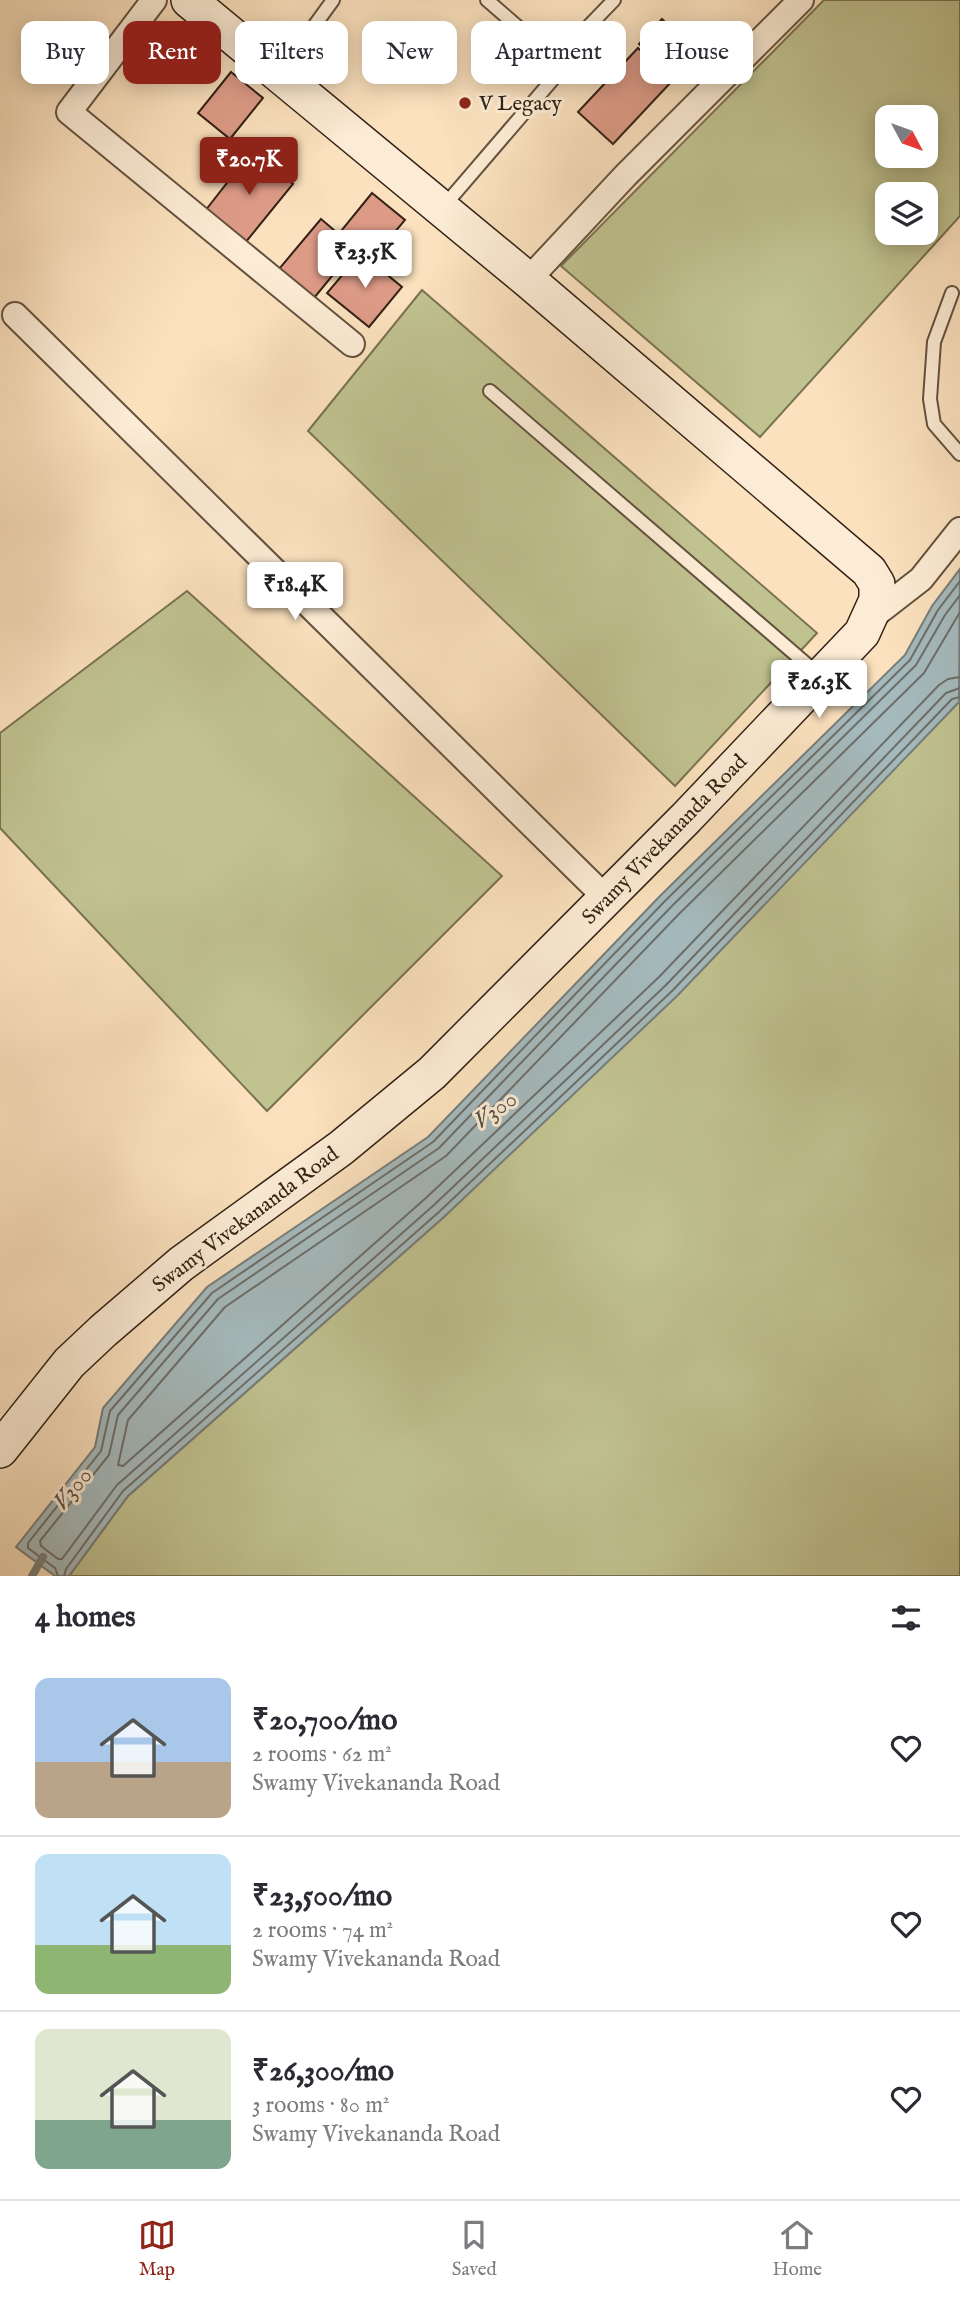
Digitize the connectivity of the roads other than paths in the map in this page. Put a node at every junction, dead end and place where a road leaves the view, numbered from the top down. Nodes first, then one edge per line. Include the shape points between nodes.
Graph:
1 (154, 0) edge
2 (189, 0) edge
3 (334, 0) edge
4 (487, 0) edge
5 (614, 0) edge
6 (801, 0) edge
7 (318, 21) edge
8 (511, 21) edge
9 (594, 21) edge
10 (235, 38) edge
11 (291, 84) edge
12 (549, 84) edge
13 (442, 209) junction
14 (528, 280) junction
15 (952, 293) dead end
16 (15, 315) dead end
17 (352, 344) dead end
18 (490, 391) dead end
19 (960, 454) edge
20 (960, 530) edge
21 (872, 617) junction
22 (821, 677) junction
23 (606, 898) junction
24 (0, 1450) edge

1 - 17 street via 69,112
2 - 10 street, Swamy Vivekananda Road
3 - 7 lane
4 - 8 lane
5 - 9 lane
6 - 14 street
11 - 13 street, Swamy Vivekananda Road
12 - 13 lane
13 - 14 street, Swamy Vivekananda Road
14 - 21 street, Swamy Vivekananda Road via 869,571 877,584
15 - 19 lane via 934,341 930,399 934,424
16 - 23 street
18 - 22 lane
20 - 21 street via 921,579
21 - 22 street, Swamy Vivekananda Road
22 - 23 street, Swamy Vivekananda Road
23 - 24 street, Swamy Vivekananda Road via 432,1073 341,1147 181,1264 103,1331 69,1363

